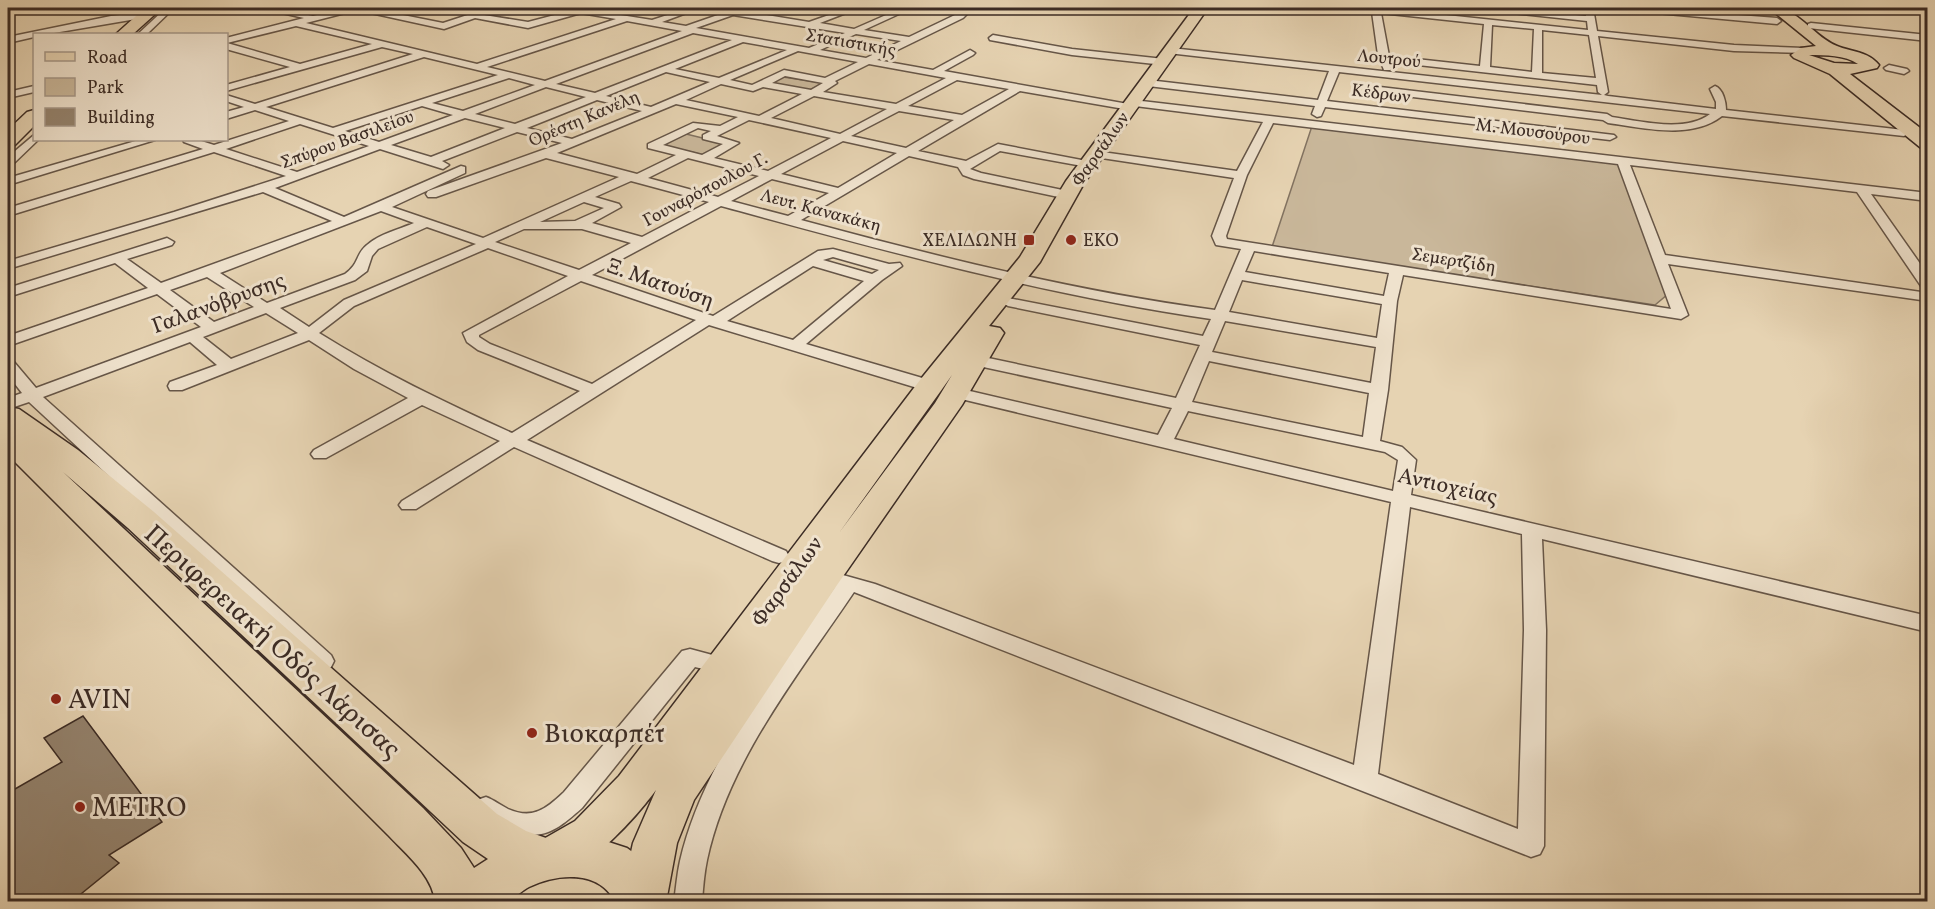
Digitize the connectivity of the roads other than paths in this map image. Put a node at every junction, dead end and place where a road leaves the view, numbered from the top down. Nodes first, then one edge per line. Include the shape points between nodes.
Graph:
1 (175, 8) edge
2 (264, 8) edge
3 (354, 8) edge
4 (359, 8) edge
5 (495, 8) edge
6 (696, 8) edge
7 (744, 8) edge
8 (841, 8) edge
9 (908, 8) edge
10 (969, 8) edge
11 (1201, 8) edge
12 (1358, 8) edge
13 (1485, 8) edge
14 (1588, 8) edge
15 (1624, 8) edge
16 (1760, 8) edge
17 (574, 9) edge
18 (856, 9) edge
19 (1375, 9) edge
20 (150, 11) edge
21 (790, 11) dead end
22 (731, 12) junction
23 (871, 13) dead end
24 (629, 14) junction
25 (1776, 14) edge
26 (471, 15) junction
27 (890, 16) junction
28 (313, 18) junction
29 (770, 18) junction
30 (1591, 19) junction
31 (1488, 22) junction
32 (296, 23) junction
33 (654, 23) junction
34 (808, 24) junction
35 (1811, 26) dead end
36 (1538, 27) junction
37 (690, 29) junction
38 (854, 32) junction
39 (42, 33) edge
40 (125, 33) edge
41 (143, 33) edge
42 (1593, 33) junction
43 (33, 35) edge
44 (993, 38) dead end
45 (1928, 38) edge
46 (742, 39) junction
47 (8, 40) edge
48 (228, 40) edge
49 (909, 40) junction
50 (764, 43) junction
51 (381, 44) junction
52 (228, 47) edge
53 (796, 49) junction
54 (810, 51) junction
55 (970, 53) dead end
56 (1842, 53) junction
57 (423, 55) junction
58 (1167, 56) junction
59 (1386, 58) junction
60 (1815, 60) junction
61 (868, 61) junction
62 (300, 67) junction
63 (475, 68) junction
64 (1863, 68) junction
65 (1888, 68) dead end
66 (663, 69) junction
67 (1335, 69) junction
68 (1485, 69) junction
69 (1904, 71) dead end
70 (934, 73) junction
71 (1384, 74) junction
72 (507, 75) junction
73 (1537, 75) junction
74 (955, 77) junction
75 (343, 80) junction
76 (718, 81) junction
77 (826, 81) junction
78 (1601, 82) junction
79 (1149, 83) junction
80 (762, 84) junction
81 (545, 85) junction
82 (228, 87) edge
83 (1017, 88) junction
84 (33, 89) edge
85 (1715, 89) dead end
86 (1380, 90) junction
87 (813, 93) junction
88 (8, 95) edge
89 (596, 97) junction
90 (228, 99) edge
91 (801, 99) junction
92 (1604, 99) junction
93 (674, 100) junction
94 (858, 100) junction
95 (421, 103) junction
96 (1322, 103) junction
97 (1132, 105) junction
98 (254, 107) junction
99 (898, 107) junction
100 (1375, 109) junction
101 (651, 110) junction
102 (1720, 111) junction
103 (466, 114) junction
104 (228, 115) edge
105 (33, 117) edge
106 (755, 118) junction
107 (964, 119) junction
108 (1270, 119) junction
109 (1607, 119) junction
110 (300, 121) junction
111 (1493, 123) junction
112 (1314, 124) junction
113 (1928, 126) edge
114 (518, 128) junction
115 (722, 130) junction
116 (1368, 130) junction
117 (334, 131) junction
118 (1904, 133) dead end
119 (842, 137) junction
120 (1611, 137) junction
121 (33, 139) edge
122 (8, 141) edge
123 (146, 141) edge
124 (191, 141) edge
125 (573, 143) junction
126 (1928, 144) edge
127 (1492, 145) junction
128 (382, 146) junction
129 (215, 149) junction
130 (908, 152) junction
131 (546, 154) junction
132 (688, 154) junction
133 (705, 158) junction
134 (1092, 159) junction
135 (1618, 160) junction
136 (432, 161) junction
137 (8, 164) edge
138 (966, 165) junction
139 (461, 170) junction
140 (772, 175) junction
141 (1241, 175) junction
142 (297, 176) junction
143 (486, 177) junction
144 (636, 177) junction
145 (8, 182) edge
146 (264, 188) junction
147 (1861, 189) junction
148 (840, 192) junction
149 (1068, 195) junction
150 (1928, 197) edge
151 (585, 198) junction
152 (723, 202) junction
153 (381, 207) junction
154 (8, 212) edge
155 (791, 220) junction
156 (342, 221) junction
157 (427, 222) junction
158 (524, 225) junction
159 (578, 225) junction
160 (167, 242) dead end
161 (643, 242) junction
162 (486, 243) junction
163 (1249, 247) junction
164 (909, 253) junction
165 (117, 258) junction
166 (1658, 258) junction
167 (810, 261) junction
168 (8, 265) edge
169 (891, 269) junction
170 (1397, 270) junction
171 (208, 272) junction
172 (1236, 275) junction
173 (579, 276) junction
174 (350, 277) junction
175 (874, 279) junction
176 (398, 282) junction
177 (1928, 286) edge
178 (158, 290) junction
179 (8, 292) edge
180 (1010, 292) junction
181 (1928, 297) edge
182 (1390, 300) junction
183 (268, 309) junction
184 (1219, 315) junction
185 (711, 321) junction
186 (213, 328) junction
187 (309, 334) junction
188 (192, 336) junction
189 (8, 341) edge
190 (1385, 344) junction
191 (795, 346) junction
192 (1205, 349) junction
193 (974, 360) junction
194 (8, 365) edge
195 (229, 366) junction
196 (176, 386) dead end
197 (943, 389) junction
198 (591, 390) junction
199 (1380, 390) junction
200 (421, 398) junction
201 (8, 404) edge
202 (1182, 405) junction
203 (15, 413) edge
204 (513, 440) junction
205 (1164, 441) junction
206 (1371, 444) junction
207 (320, 454) dead end
208 (1402, 499) junction
209 (409, 505) dead end
210 (1532, 530) junction
211 (779, 556) dead end
212 (837, 580) junction
213 (1928, 624) edge
214 (707, 662) junction
215 (1365, 780) junction
216 (445, 785) junction
217 (549, 857) junction
218 (460, 902) edge
219 (470, 902) edge
220 (642, 902) edge
221 (688, 902) edge

1 - 20 street
1 - 41 street
2 - 28 street
3 - 28 street
4 - 26 street via 444,26
5 - 26 street
6 - 33 street
7 - 22 street, Σπύρου Βασιλείου
8 - 18 street
9 - 27 street
10 - 49 street
11 - 58 main road, Φαρσάλων
12 - 19 street
13 - 30 street
14 - 30 street
15 - 25 street
16 - 25 main road
17 - 24 street, Στατιστικής via 615,16
17 - 26 street via 528,25
18 - 34 street
19 - 31 street
19 - 59 street
20 - 39 street
20 - 40 highway
21 - 29 street
22 - 29 street
22 - 37 street, Σπύρου Βασιλείου
23 - 27 street
24 - 33 street, Στατιστικής
24 - 63 street
25 - 56 main road
25 - 60 main road
27 - 38 street
28 - 32 street
29 - 34 street
30 - 42 street
31 - 36 street
31 - 68 street
32 - 48 street
32 - 51 street
33 - 37 street, Στατιστικής
34 - 38 street
34 - 50 street
35 - 45 street
36 - 42 street
36 - 73 street
37 - 46 street, Στατιστικής
37 - 81 street, Σπύρου Βασιλείου
38 - 49 street
38 - 54 street
42 - 60 street
42 - 78 street
43 - 47 street
44 - 58 street, Λουτρού via 1072,52
46 - 50 street, Στατιστικής
46 - 66 street
49 - 61 street
50 - 53 street, Στατιστικής
51 - 57 street
51 - 62 street
52 - 62 street
53 - 54 street, Στατιστικής
53 - 76 street, Ορέστη Κανέλη
54 - 61 street, Στατιστικής
55 - 70 street
56 - 60 main road
56 - 64 main road via 1869,61 1870,65
57 - 63 street
57 - 75 street
58 - 67 street, Λουτρού
58 - 79 main road, Φαρσάλων
59 - 68 street
59 - 71 street
60 - 64 main road
60 - 126 main road
61 - 70 street, Στατιστικής
61 - 77 street
62 - 75 street
62 - 82 street
63 - 72 street
64 - 113 main road via 1860,73
65 - 69 street
66 - 76 street
66 - 89 street
67 - 71 street, Λουτρού
67 - 96 street
68 - 73 street
70 - 74 street, Στατιστικής
71 - 86 street
71 - 92 street, Λουτρού
72 - 81 street
72 - 95 street
73 - 78 street
74 - 83 street, Στατιστικής
74 - 99 street, Γουναρόπουλου Γ.
75 - 98 street
76 - 80 street via 753,88
76 - 93 street, Ορέστη Κανέλη
77 - 80 street via 784,73
77 - 87 street via 832,83
78 - 92 street
79 - 96 street, Κέδρων
79 - 97 main road, Φαρσάλων
80 - 87 street
81 - 89 street
81 - 103 street, Σπύρου Βασιλείου
83 - 97 street, Στατιστικής
83 - 107 street
84 - 88 street
85 - 102 street
86 - 100 street
86 - 109 street
87 - 91 street
87 - 94 street
89 - 101 street
89 - 114 street
90 - 98 street
91 - 94 street via 845,107
91 - 106 street
92 - 102 street, Λουτρού
92 - 109 street
93 - 101 street, Ορέστη Κανέλη
93 - 106 street
94 - 99 street
95 - 103 street
95 - 117 street
96 - 100 street, Κέδρων
96 - 112 street
97 - 108 street, Μ. Μουσούρου
97 - 134 main road, Φαρσάλων
98 - 104 street
98 - 110 street
99 - 107 street
99 - 119 street, Γουναρόπουλου Γ.
100 - 111 street, Κέδρων
100 - 116 street
101 - 125 street, Ορέστη Κανέλη
102 - 109 street via 1688,127
102 - 118 street, Λουτρού
103 - 114 street
103 - 128 street, Σπύρου Βασιλείου
105 - 122 highway
106 - 115 street
106 - 119 street
107 - 130 street
108 - 112 street, Μ. Μουσούρου
108 - 141 street
109 - 120 street
110 - 117 street
110 - 129 street
111 - 120 street, Κέδρων
111 - 127 street
112 - 116 street, Μ. Μουσούρου
114 - 125 street
114 - 136 street
115 - 132 street via 697,125 652,146
115 - 133 street via 707,137 733,143
116 - 127 street, Μ. Μουσούρου
117 - 128 street
119 - 130 street
119 - 140 street, Γουναρόπουλου Γ.
120 - 135 street
121 - 137 street
123 - 145 street
124 - 129 street
125 - 131 street, Ορέστη Κανέλη
127 - 135 street, Μ. Μουσούρου
128 - 136 street
128 - 142 street, Σπύρου Βασιλείου
129 - 142 street
129 - 154 street
130 - 138 street
130 - 148 street
131 - 143 street, Ορέστη Κανέλη
131 - 144 street, Λευτ. Κανακάκη
132 - 133 street
132 - 144 street
133 - 140 street
134 - 138 street via 998,147
134 - 141 street
134 - 149 main road, Φαρσάλων
135 - 147 street, Μ. Μουσούρου
135 - 166 street
136 - 139 street
138 - 149 street via 963,168 967,172 978,176
139 - 143 street
139 - 153 street, Ορέστη Κανέλη
140 - 148 street
140 - 152 street, Γουναρόπουλου Γ.
141 - 163 street, Σεμερτζίδη via 1219,237 1221,242
142 - 146 street, Σπύρου Βασιλείου
143 - 153 street, Ορέστη Κανέλη
144 - 151 street
144 - 152 street, Λευτ. Κανακάκη
146 - 156 street
146 - 168 street, Σπύρου Βασιλείου
147 - 150 street, Μ. Μουσούρου
147 - 177 street
148 - 155 street
149 - 180 main road, Φαρσάλων
151 - 158 street
151 - 159 street via 615,207
152 - 155 street, Λευτ. Κανακάκη
152 - 161 street, Γουναρόπουλου Γ.
153 - 156 street, Ορέστη Κανέλη
153 - 157 street, Ξ. Ματούση
155 - 164 street, Λευτ. Κανακάκη
156 - 171 street, Ορέστη Κανέλη
157 - 162 street, Ξ. Ματούση
157 - 174 street via 374,246 364,255 362,268
158 - 159 street
158 - 162 street
159 - 161 street
160 - 165 street
161 - 173 street, Γουναρόπουλου Γ.
162 - 173 street, Ξ. Ματούση
162 - 176 street
163 - 170 street, Σεμερτζίδη
163 - 172 street
164 - 169 street
164 - 180 street, Λευτ. Κανακάκη
165 - 178 street
165 - 179 street
166 - 170 street, Σεμερτζίδη via 1681,315
166 - 181 street
167 - 169 street via 833,253
167 - 175 street
167 - 185 street
169 - 175 street
170 - 182 street
171 - 178 street, Ορέστη Κανέλη
171 - 183 street
172 - 182 street
172 - 184 street
173 - 185 street, Ξ. Ματούση
173 - 198 street, Γουναρόπουλου Γ. via 471,333 472,339 484,347
174 - 176 street
174 - 183 street, Γαλανόβρυσης
175 - 191 street
176 - 187 street via 340,308
178 - 186 street
178 - 189 street, Ορέστη Κανέλη
180 - 184 street
180 - 192 street
180 - 193 main road, Φαρσάλων
180 - 197 main road, Φαρσάλων via 994,303
182 - 190 street
183 - 186 street, Γαλανόβρυσης
183 - 187 street
184 - 190 street
184 - 192 street
185 - 191 street, Ξ. Ματούση
185 - 198 street
186 - 188 street, Γαλανόβρυσης
187 - 195 street
187 - 200 street
188 - 195 street
188 - 203 street, Γαλανόβρυσης
190 - 199 street
191 - 197 street, Ξ. Ματούση
192 - 199 street
192 - 202 street
193 - 197 main road, Φαρσάλων
193 - 202 street
194 - 203 street
195 - 196 street
197 - 205 street, Αντιοχείας
197 - 212 main road, Φαρσάλων
197 - 214 main road, Φαρσάλων
198 - 204 street
199 - 206 street
200 - 204 street
200 - 207 street
201 - 203 street, Γαλανόβρυσης
202 - 205 street
202 - 206 street
203 - 216 highway, Περιφερειακή Οδός Λάρισας
203 - 218 highway, Περιφερειακή Οδός Λάρισας via 20,448 386,802 440,858 456,883
204 - 209 street
204 - 211 street
205 - 208 street, Αντιοχείας
206 - 208 street via 1396,450 1407,460
208 - 210 street, Αντιοχείας
208 - 215 street
210 - 213 street, Αντιοχείας
210 - 215 street via 1531,846
212 - 215 street
212 - 220 main road, Φαρσάλων via 691,769 668,808 651,855
212 - 221 street via 712,802 696,847
214 - 216 street via 573,800 548,820 530,826 497,816
214 - 217 main road, Φαρσάλων via 621,803 590,834
216 - 217 highway, Περιφερειακή Οδός Λάρισας via 495,840
217 - 219 highway via 501,876
217 - 220 highway via 584,856 608,863 627,877

